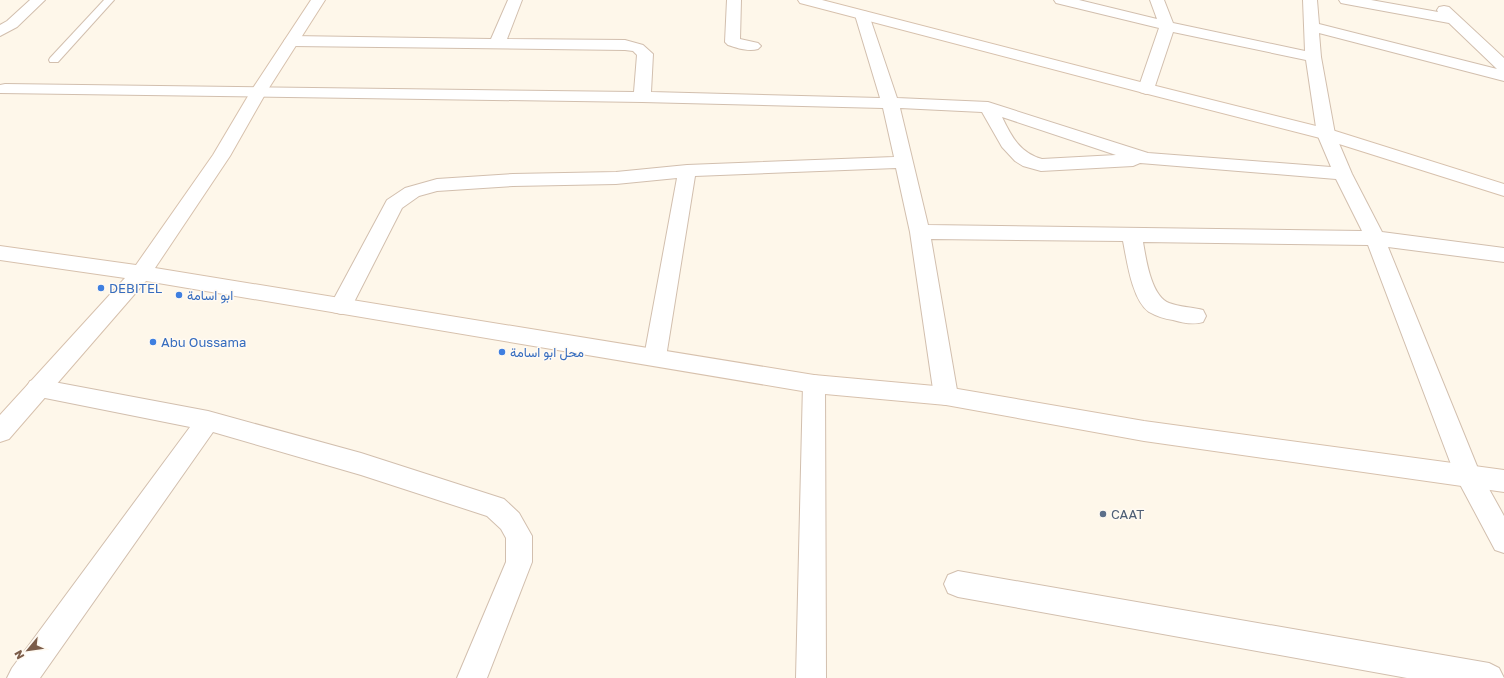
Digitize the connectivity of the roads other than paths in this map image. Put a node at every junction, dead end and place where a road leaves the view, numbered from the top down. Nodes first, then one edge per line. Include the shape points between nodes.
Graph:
1 (38, 0) edge
2 (109, 0) edge
3 (318, 0) edge
4 (516, 0) edge
5 (734, 0) edge
6 (805, 0) edge
7 (1061, 0) edge
8 (1157, 0) edge
9 (1310, 0) edge
10 (1346, 0) edge
11 (1433, 0) edge
12 (862, 15) junction
13 (1454, 19) junction
14 (1167, 26) junction
15 (1312, 27) junction
16 (0, 31) edge
17 (292, 41) junction
18 (497, 44) junction
19 (753, 46) dead end
20 (1313, 57) junction
21 (54, 60) dead end
22 (1504, 67) edge
23 (1504, 76) edge
24 (5, 89) dead end
25 (1146, 89) junction
26 (259, 91) junction
27 (642, 97) junction
28 (890, 103) junction
29 (988, 107) junction
30 (1326, 134) junction
31 (1146, 159) junction
32 (903, 162) junction
33 (687, 171) junction
34 (1343, 174) junction
35 (1504, 190) edge
36 (920, 232) junction
37 (1131, 234) junction
38 (1375, 238) junction
39 (0, 253) edge
40 (1504, 255) edge
41 (141, 273) junction
42 (340, 306) junction
43 (1195, 316) dead end
44 (655, 357) junction
45 (814, 384) junction
46 (38, 388) junction
47 (946, 396) junction
48 (208, 421) junction
49 (0, 432) edge
50 (1468, 475) junction
51 (1504, 481) edge
52 (1504, 541) edge
53 (958, 584) dead end
54 (22, 678) edge
55 (472, 678) edge
56 (811, 678) edge
57 (1489, 678) edge

1 - 16 street via 12,24
2 - 21 lane
3 - 17 street
4 - 18 street
5 - 19 street via 733,42
6 - 12 street
7 - 14 street
8 - 14 street
9 - 15 street
10 - 13 street
11 - 13 street
12 - 25 street
12 - 28 street
13 - 22 street
14 - 20 street
14 - 25 street
15 - 20 street
15 - 23 street
17 - 18 street
17 - 26 street
18 - 27 street via 613,44 638,48 645,54
20 - 30 street
24 - 26 street
25 - 30 street
26 - 27 street
26 - 41 street via 221,156
27 - 28 street
28 - 29 street
28 - 32 street
29 - 31 street
29 - 31 street via 1009,146 1028,162 1040,165
30 - 34 street
30 - 35 street
31 - 34 street
32 - 33 street
32 - 36 street
33 - 42 street via 616,178 513,180 437,185 412,192 394,204
33 - 44 street
34 - 38 street
36 - 37 street
36 - 47 street
37 - 38 street
37 - 43 street via 1146,295 1155,306 1166,311
38 - 40 street
38 - 50 street
39 - 41 street
41 - 42 street
41 - 46 street
42 - 44 street
44 - 45 street
45 - 47 street
45 - 56 street
46 - 48 street
46 - 49 street
47 - 50 street via 1144,431
48 - 54 street
48 - 55 street via 361,464 495,507 510,521 519,536 519,562
50 - 51 street
50 - 52 street
53 - 57 street

